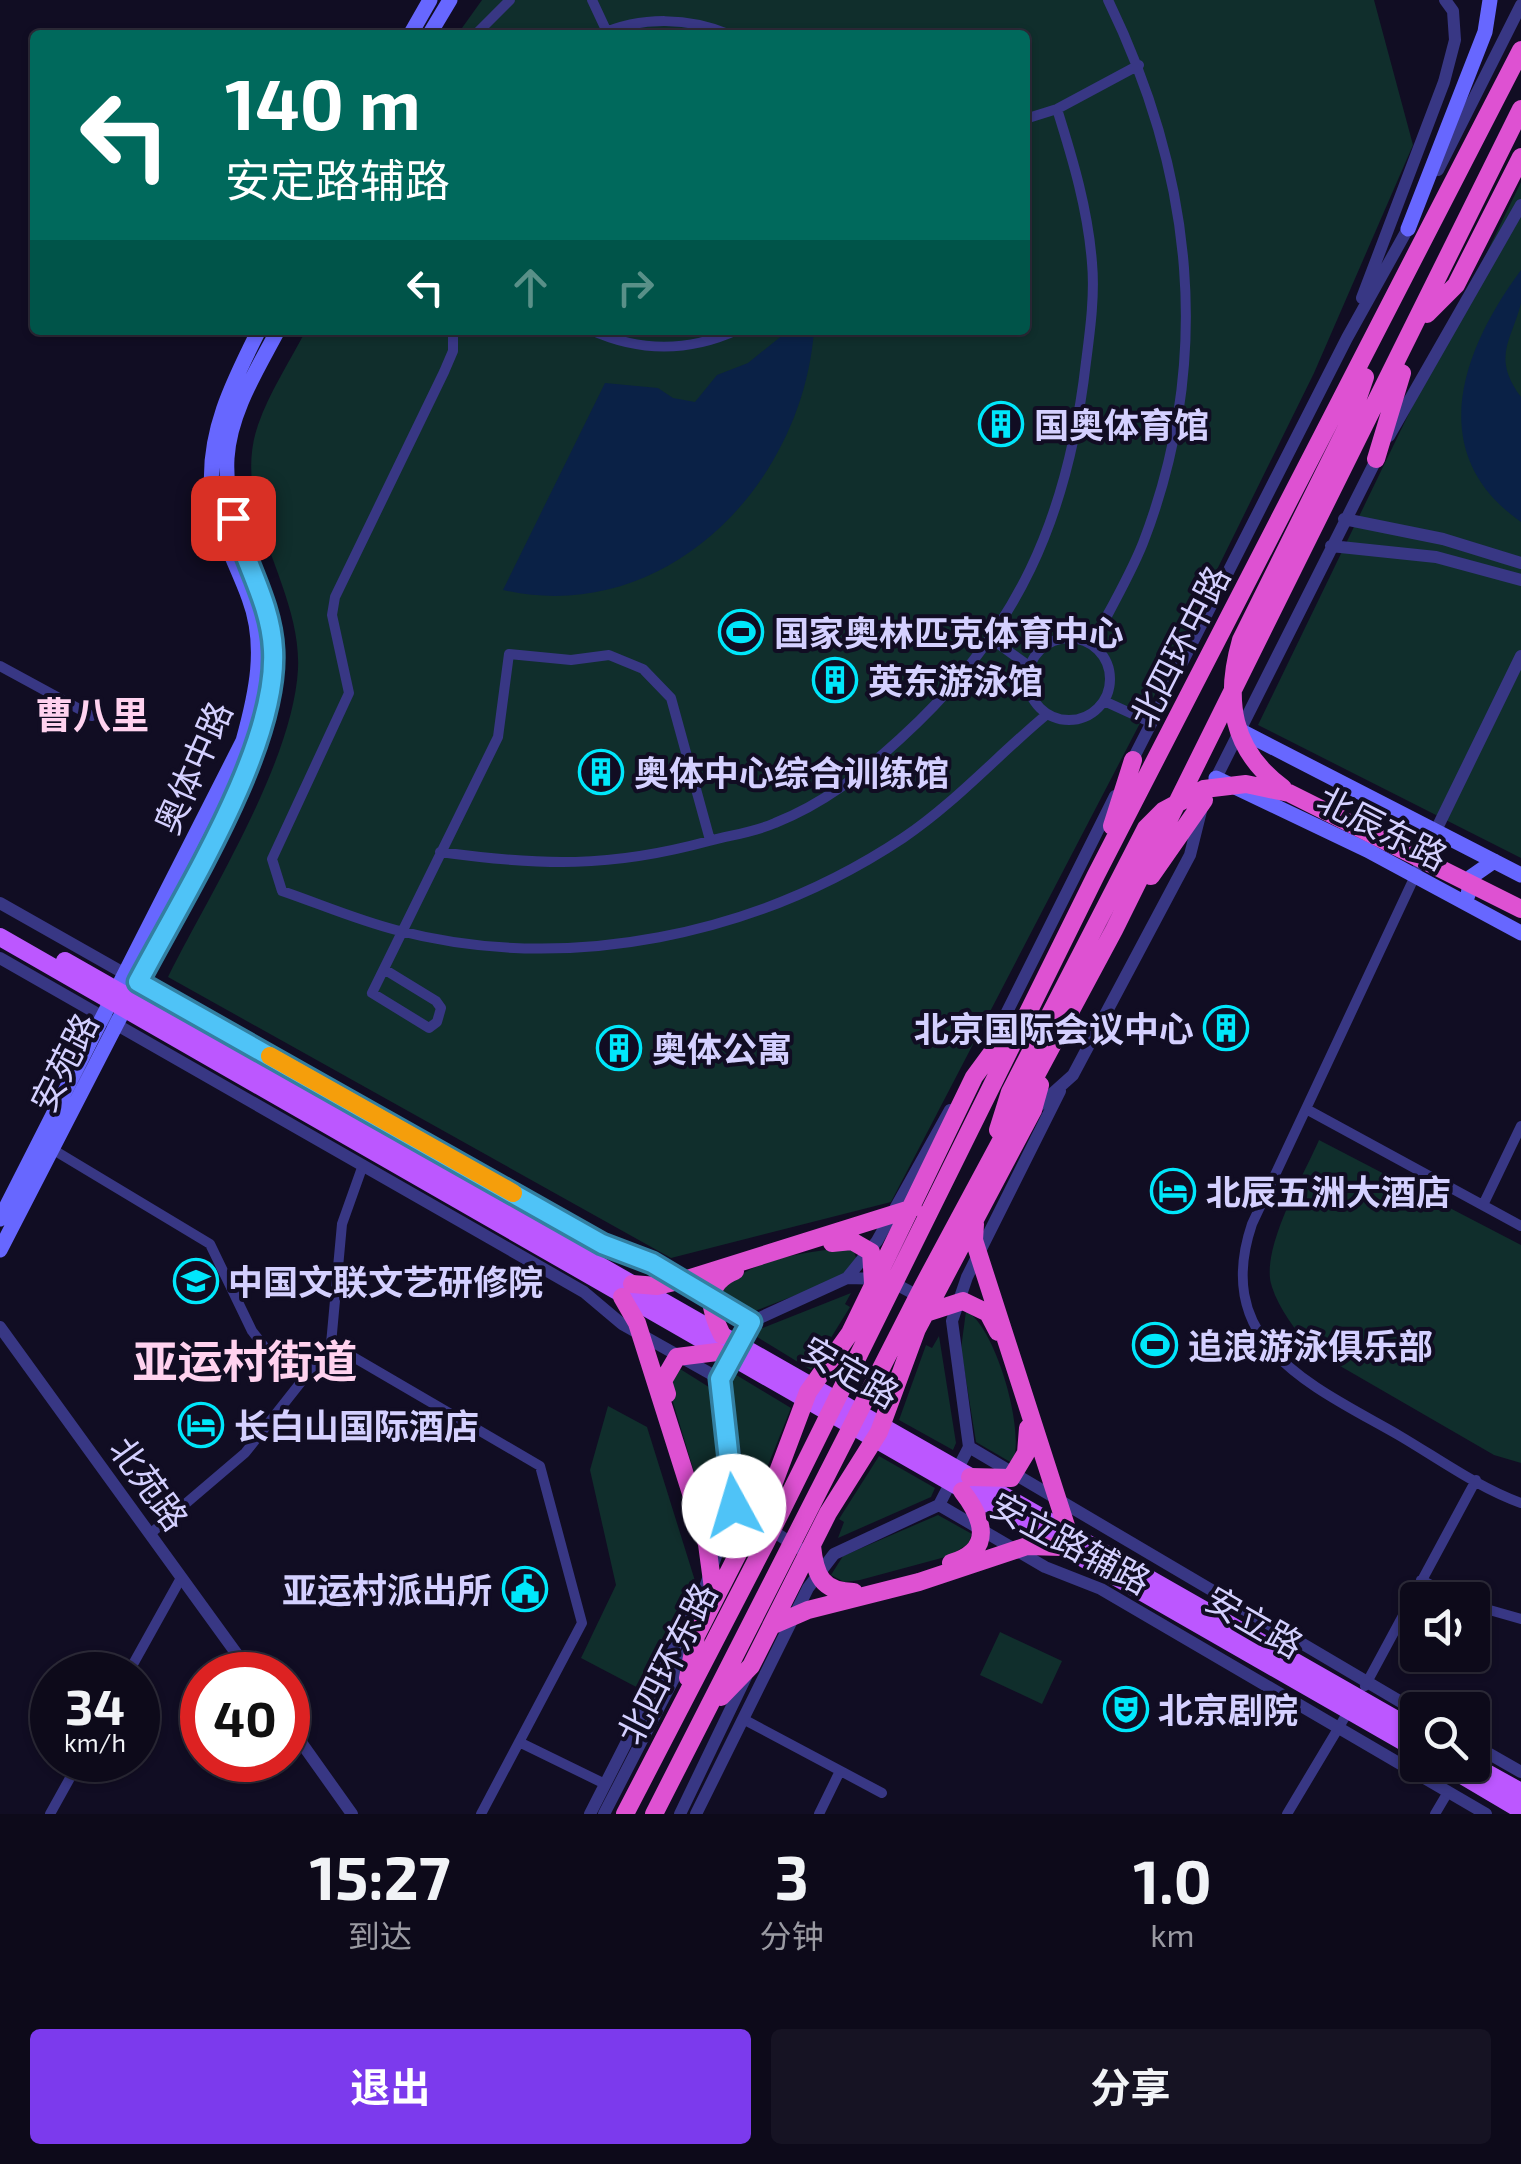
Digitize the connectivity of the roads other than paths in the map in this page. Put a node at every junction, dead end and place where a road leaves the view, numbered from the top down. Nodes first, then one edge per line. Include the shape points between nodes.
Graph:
1 (430, 0) edge
2 (450, 0) edge
3 (510, 0) edge
4 (592, 0) edge
5 (1108, 0) edge
6 (1445, 0) edge
7 (1490, 0) edge
8 (1521, 5) edge
9 (413, 30) edge
10 (431, 30) edge
11 (480, 30) edge
12 (602, 30) edge
13 (618, 30) edge
14 (716, 30) edge
15 (1521, 50) edge
16 (1140, 65) junction
17 (1057, 109) junction
18 (1521, 109) edge
19 (1030, 117) edge
20 (1521, 157) edge
21 (1521, 205) edge
22 (1408, 228) junction
23 (1384, 320) junction
24 (1417, 324) junction
25 (256, 335) edge
26 (275, 335) edge
27 (453, 335) edge
28 (603, 335) edge
29 (724, 335) edge
30 (1347, 338) junction
31 (1376, 459) junction
32 (1344, 519) junction
33 (1330, 546) junction
34 (1521, 563) edge
35 (1521, 580) edge
36 (993, 640) junction
37 (1092, 644) junction
38 (1521, 656) edge
39 (0, 666) edge
40 (1029, 666) junction
41 (1104, 701) junction
42 (1046, 715) junction
43 (92, 716) dead end
44 (1152, 722) junction
45 (1241, 731) junction
46 (1133, 760) junction
47 (1216, 778) junction
48 (1289, 792) junction
49 (1204, 800) junction
50 (1386, 808) junction
51 (1433, 832) junction
52 (710, 840) junction
53 (1367, 850) junction
54 (440, 852) junction
55 (1494, 862) junction
56 (1096, 875) junction
57 (1521, 875) edge
58 (1414, 876) junction
59 (0, 903) edge
60 (1521, 909) edge
61 (1478, 910) junction
62 (0, 923) edge
63 (1114, 930) junction
64 (400, 931) junction
65 (1521, 934) edge
66 (0, 938) edge
67 (0, 958) edge
68 (17, 967) junction
69 (386, 970) junction
70 (1045, 980) junction
71 (121, 999) junction
72 (1048, 1056) junction
73 (974, 1078) junction
74 (1064, 1082) junction
75 (1033, 1110) junction
76 (1308, 1110) junction
77 (1521, 1126) edge
78 (52, 1149) junction
79 (362, 1165) junction
80 (984, 1173) junction
81 (1483, 1205) junction
82 (913, 1208) junction
83 (975, 1218) junction
84 (0, 1220) edge
85 (1521, 1226) edge
86 (0, 1250) edge
87 (847, 1278) junction
88 (627, 1291) junction
89 (875, 1296) junction
90 (918, 1316) junction
91 (952, 1321) junction
92 (751, 1322) junction
93 (0, 1326) edge
94 (719, 1343) junction
95 (331, 1344) junction
96 (307, 1374) junction
97 (720, 1379) junction
98 (969, 1446) junction
99 (1476, 1480) junction
100 (966, 1484) junction
101 (1521, 1502) edge
102 (939, 1505) junction
103 (734, 1506) junction
104 (769, 1514) junction
105 (150, 1534) junction
106 (1065, 1539) junction
107 (812, 1545) junction
108 (834, 1554) junction
109 (1093, 1556) joint
110 (182, 1578) junction
111 (1421, 1580) junction
112 (1425, 1582) edge
113 (714, 1601) junction
114 (1490, 1611) edge
115 (1521, 1620) edge
116 (771, 1626) junction
117 (700, 1630) junction
118 (141, 1652) edge
119 (235, 1652) edge
120 (751, 1666) junction
121 (683, 1698) junction
122 (1353, 1705) junction
123 (710, 1709) junction
124 (1400, 1710) edge
125 (743, 1719) junction
126 (1400, 1725) edge
127 (1400, 1738) edge
128 (519, 1742) junction
129 (1490, 1754) edge
130 (310, 1755) edge
131 (840, 1771) junction
132 (1521, 1772) edge
133 (1490, 1774) edge
134 (68, 1782) edge
135 (1474, 1782) edge
136 (606, 1784) junction
137 (882, 1792) dead end
138 (1448, 1792) junction
139 (1521, 1792) edge
140 (1521, 1810) edge
141 (50, 1814) edge
142 (352, 1814) edge
143 (481, 1814) edge
144 (590, 1814) edge
145 (604, 1814) edge
146 (625, 1814) edge
147 (654, 1814) edge
148 (680, 1814) edge
149 (696, 1814) edge
150 (818, 1814) edge
151 (1288, 1814) edge
152 (1435, 1814) edge
153 (1486, 1814) edge

1 - 9 main road
2 - 10 main road
3 - 11 street
4 - 12 street
5 - 16 street
6 - 30 street via 1454,11 1455,40 1444,82
7 - 22 main road via 1484,32
8 - 22 street, 北四环中路
13 - 14 street via 664,21
15 - 23 highway, 北四环中路
16 - 17 street
16 - 37 street via 1181,228 1188,302 1185,381 1169,466 1142,546
17 - 19 street
17 - 36 street via 1080,183 1093,266 1080,419 1059,504
18 - 24 highway, 北四环中路
20 - 24 highway via 1456,285
21 - 31 street
22 - 30 street, 北四环中路
23 - 48 highway via 1350,420 1240,640 1231,675 1240,742
23 - 56 highway, 北四环中路
24 - 31 highway
24 - 63 highway, 北四环中路
25 - 71 main road, 奥体中路 via 224,400 212,489 250,600 256,693 232,766
26 - 71 main road, 奥体中路 via 238,409 227,455 228,498 273,650 269,708 247,771
27 - 64 street via 444,372 335,597 332,615 349,693 272,859 282,890
28 - 29 street via 658,347
30 - 44 street, 北四环中路
31 - 32 street
32 - 33 street
32 - 34 street
33 - 35 street via 1436,558
33 - 45 street
36 - 40 street
36 - 52 street via 946,698 830,796 774,824
37 - 40 street via 1055,640
37 - 41 street via 1110,676
38 - 51 street
39 - 43 street
40 - 42 street via 1029,694
41 - 42 street via 1072,721
41 - 44 street
42 - 64 street via 905,836 800,898 677,934 597,946 488,944
44 - 46 street, 北四环中路
45 - 47 street
45 - 50 main road, 北辰东路
46 - 56 highway
46 - 73 street, 北四环中路
47 - 49 street
47 - 53 main road, 北辰东路
48 - 60 highway
48 - 80 highway via 1224,785 1163,811 1132,851 1010,1092
49 - 63 highway
49 - 74 street via 1190,855
50 - 51 main road, 北辰东路
50 - 53 main road via 1396,827 1384,848
51 - 55 main road, 北辰东路
51 - 58 street
52 - 54 street via 650,858 582,864
52 - 54 street via 671,698 643,668 608,655 571,660 510,654 498,737
53 - 58 main road, 北辰东路
54 - 64 street
55 - 57 main road, 北辰东路
55 - 61 main road via 1479,868 1467,889
56 - 70 highway, 北四环中路
58 - 61 main road, 北辰东路
58 - 76 street
59 - 71 street
61 - 65 main road, 北辰东路
62 - 71 main road, 安定路
63 - 72 highway, 北四环中路
64 - 69 street
66 - 68 street, 安定路
66 - 71 main road, 安定路
67 - 68 street
68 - 71 street
69 - 69 street via 372,993 378,1000 429,1028 437,1022 436,1001
70 - 73 highway
70 - 89 highway, 北四环中路 via 898,1274
71 - 78 main road, 安苑路
71 - 79 street
71 - 84 main road, 安苑路
71 - 88 main road, 安定路
71 - 92 street via 602,1244 652,1263
72 - 75 highway
72 - 80 highway, 北四环中路
73 - 82 highway
73 - 87 street, 北四环中路 via 943,1120 878,1242
74 - 75 street
74 - 91 street via 967,1277
75 - 83 highway
76 - 81 street
76 - 99 street via 1244,1246 1247,1310 1291,1372
77 - 81 street
78 - 86 main road, 安苑路
78 - 96 street via 210,1244 252,1331 267,1350
79 - 95 street via 342,1224
79 - 97 street
80 - 90 highway, 北四环中路 via 923,1286
81 - 85 street
82 - 88 highway via 687,1279
82 - 89 highway
83 - 90 highway
83 - 106 highway via 974,1240
87 - 91 street via 886,1279
87 - 92 street
88 - 94 main road, 安定路
88 - 113 highway via 707,1544
89 - 94 highway via 870,1252 852,1241 756,1262 714,1286 710,1301
89 - 104 highway
89 - 104 highway via 808,1392 773,1485
90 - 100 highway via 963,1300 994,1319 1026,1417 1021,1468 1011,1478
90 - 107 highway via 879,1432
90 - 123 highway, 北四环东路 via 788,1550
91 - 98 street
92 - 97 street
93 - 105 street, 北苑路
94 - 100 main road, 安定路
94 - 104 highway via 676,1356 663,1381 708,1518 718,1529 734,1531
95 - 96 street
95 - 128 street via 540,1466 582,1623
96 - 105 street via 246,1453
97 - 103 street
98 - 102 street
98 - 122 street, 安立路辅路
99 - 101 street
99 - 111 street
100 - 106 main road, 安定路
100 - 107 highway via 982,1529 962,1560 852,1592 834,1591 814,1572
102 - 108 street
102 - 122 street, 安立路辅路 via 1045,1567
103 - 108 street via 800,1548
103 - 136 street via 704,1590
104 - 113 highway
104 - 121 highway, 北四环东路 via 766,1542
105 - 110 street, 北苑路
106 - 109 main road, 安定路
106 - 116 highway
107 - 116 highway
108 - 125 street via 808,1588
109 - 122 main road, 安立路
110 - 118 street
110 - 119 street, 北苑路
111 - 112 street
111 - 122 street
113 - 117 highway
114 - 115 street
116 - 120 highway
117 - 121 highway
117 - 145 street, 北四环东路
120 - 123 highway
120 - 148 street
121 - 146 highway, 北四环东路
122 - 124 street, 安立路辅路
122 - 126 main road, 安立路
122 - 127 main road, 安立路
122 - 138 street, 安立路辅路
122 - 151 street
123 - 147 highway, 北四环东路
125 - 131 street
125 - 149 street
128 - 136 street
128 - 143 street
129 - 132 street
130 - 142 street
131 - 137 street
131 - 150 street
133 - 139 main road
134 - 141 street
135 - 140 main road
136 - 144 street
138 - 152 street
138 - 153 street, 安立路辅路

